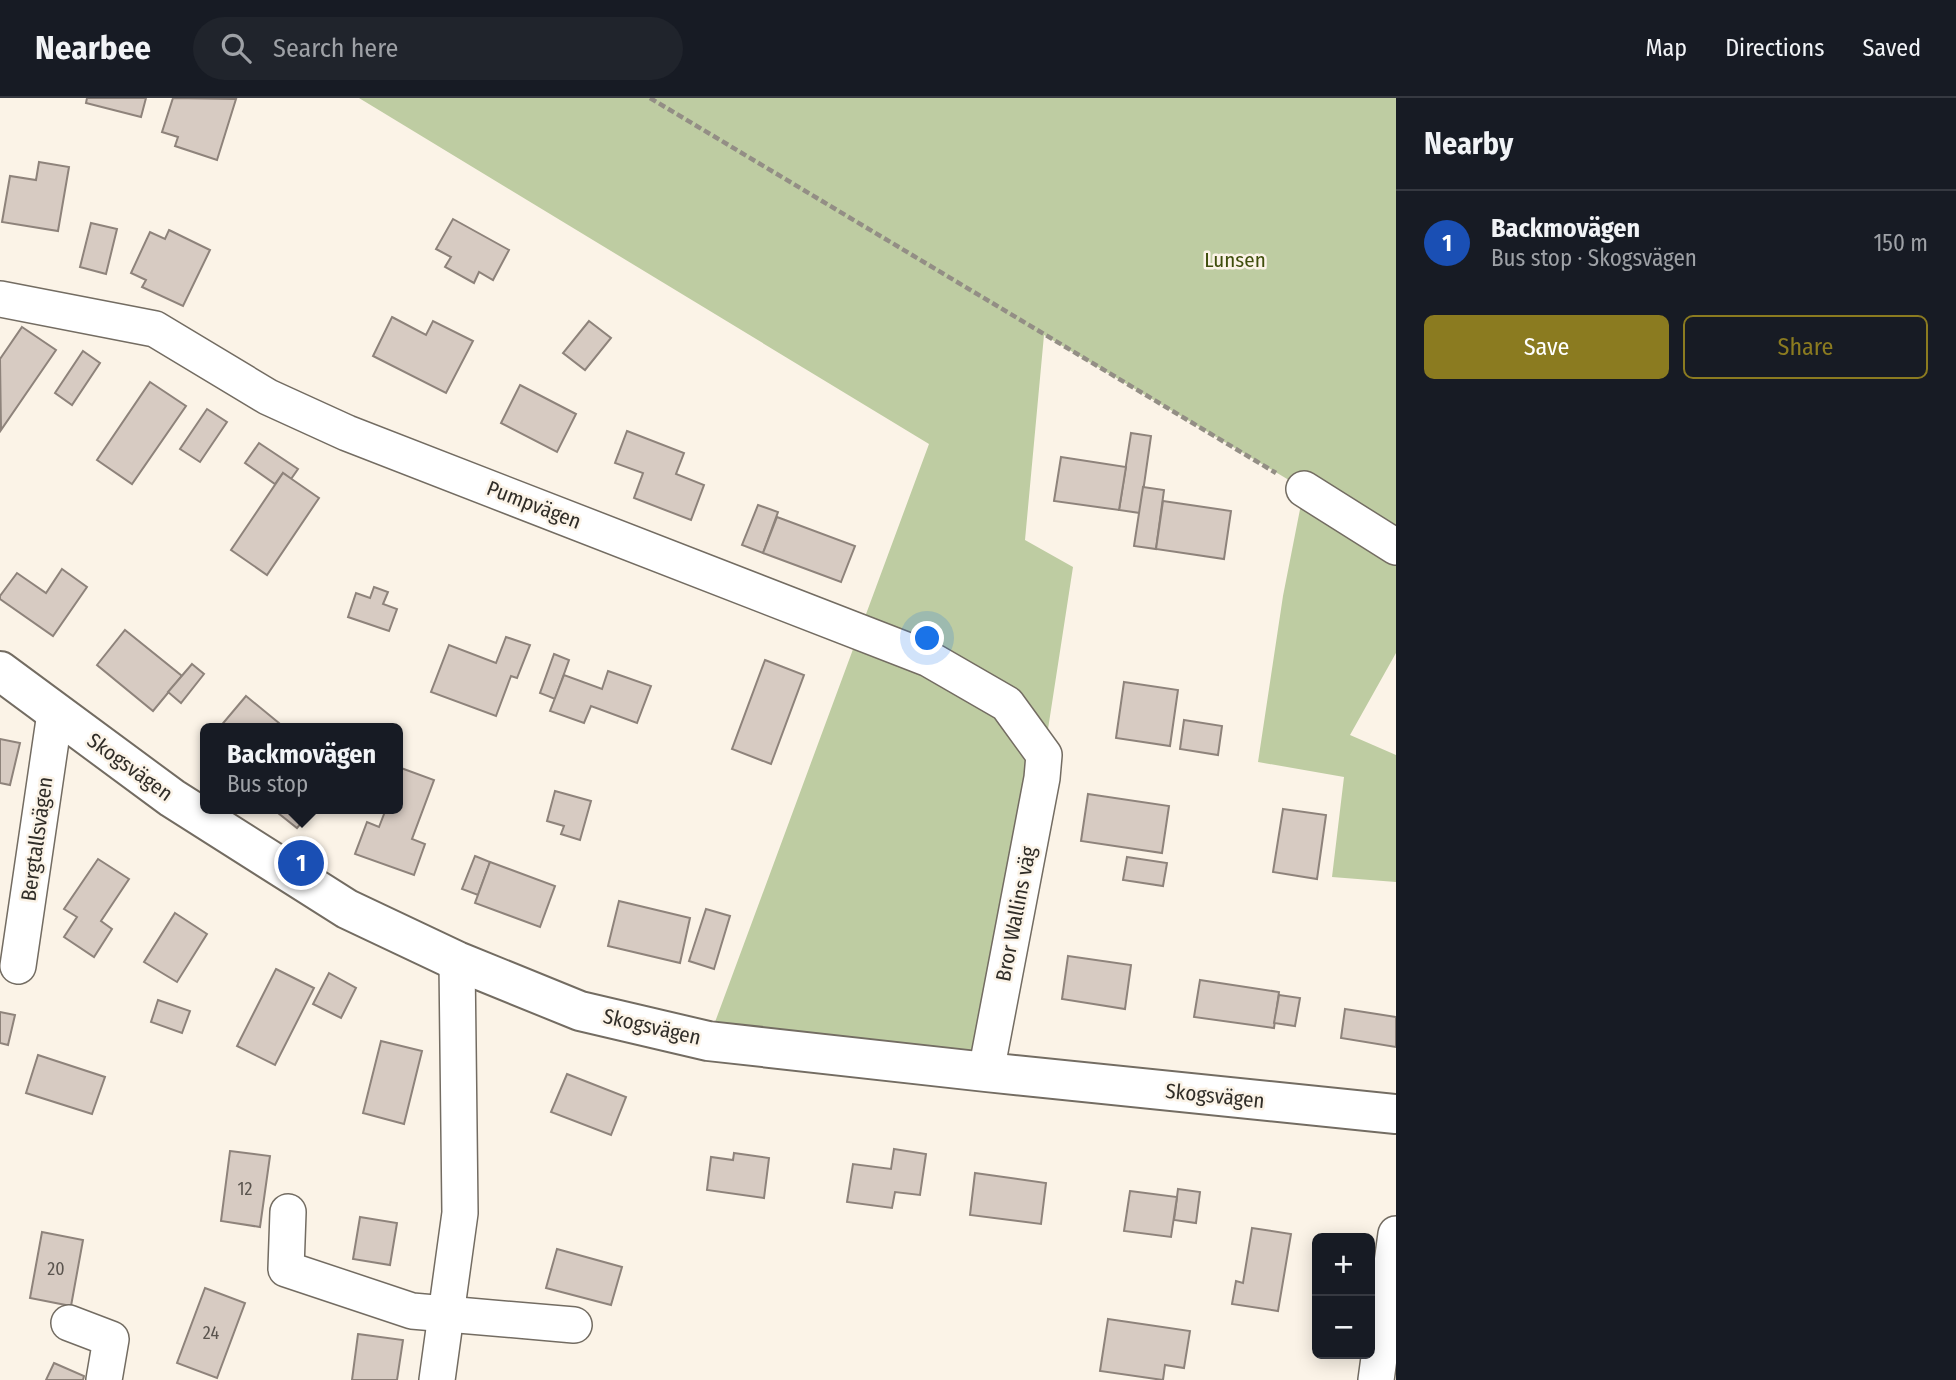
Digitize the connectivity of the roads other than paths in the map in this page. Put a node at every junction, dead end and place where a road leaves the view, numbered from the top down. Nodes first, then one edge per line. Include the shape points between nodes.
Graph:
1 (0, 299) edge
2 (1304, 489) road end
3 (1396, 547) edge
4 (0, 671) edge
5 (55, 713) junction
6 (1044, 755) joint
7 (457, 961) junction
8 (18, 966) dead end
9 (986, 1072) junction
10 (1396, 1114) edge
11 (288, 1212) dead end
12 (1396, 1234) edge
13 (446, 1314) junction
14 (69, 1323) dead end
15 (574, 1325) dead end
16 (104, 1380) edge
17 (437, 1380) edge
18 (1376, 1380) edge

1 - 6 street, Pumpvägen via 155,330 268,397 347,433 929,659 1007,704
2 - 3 street
4 - 5 street, Skogsvägen
5 - 7 street, Skogsvägen via 172,797 347,909
5 - 8 street, Bergtallsvägen
6 - 9 street, Bror Wallins väg
7 - 9 street, Skogsvägen via 580,1011 708,1041
7 - 13 street via 460,1213
9 - 10 street, Skogsvägen
11 - 13 street via 286,1269 412,1311
12 - 18 street
13 - 15 street
13 - 17 street
14 - 16 street via 111,1339

